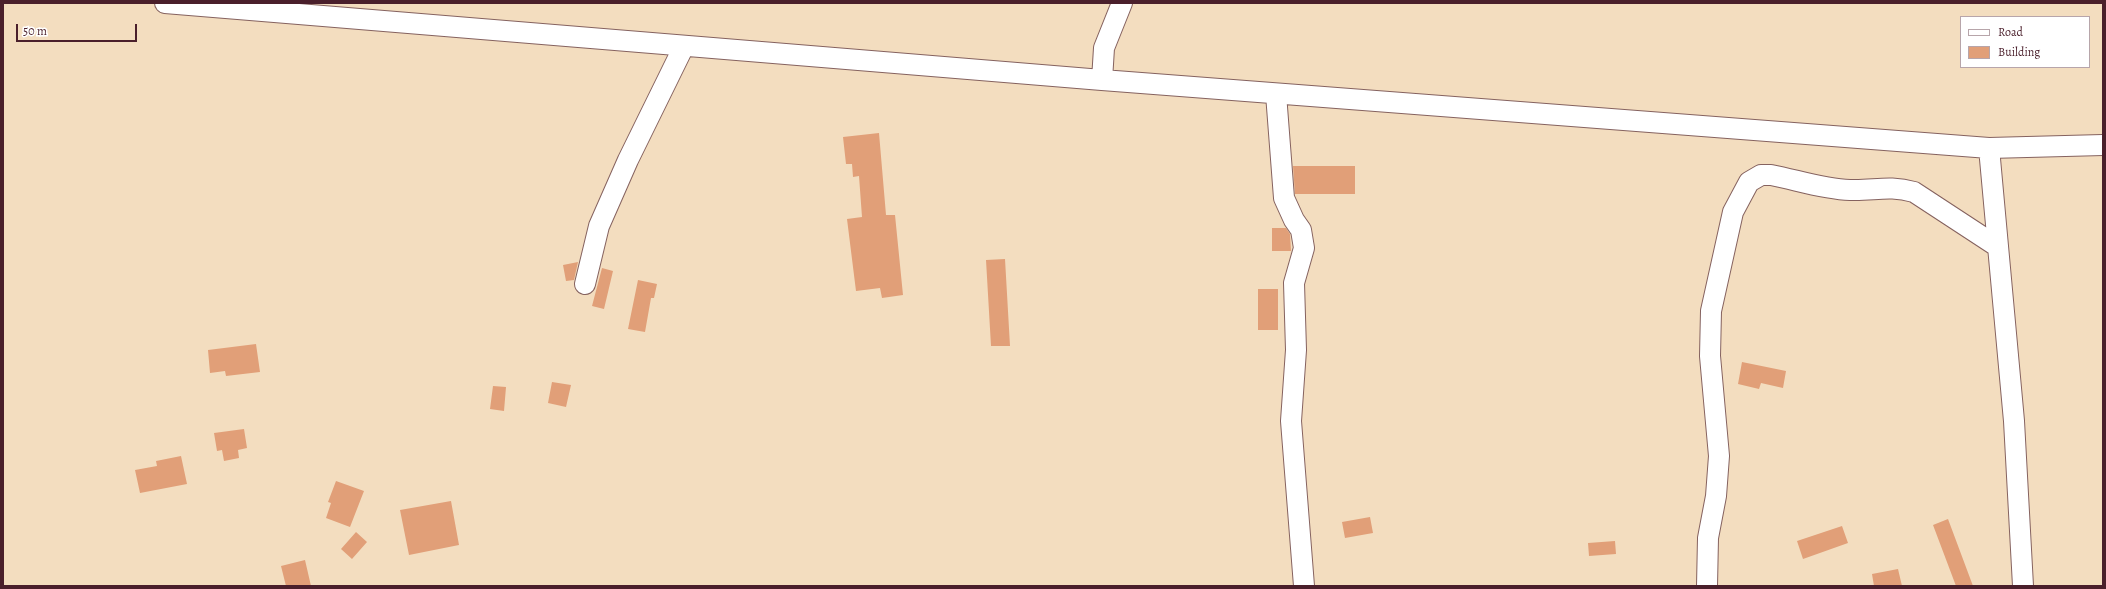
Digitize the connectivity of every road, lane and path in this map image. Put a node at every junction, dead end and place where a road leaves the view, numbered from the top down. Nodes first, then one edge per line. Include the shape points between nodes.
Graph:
1 (165, 3) edge
2 (1122, 3) edge
3 (684, 46) junction
4 (1102, 80) junction
5 (1276, 94) junction
6 (2103, 145) edge
7 (1988, 148) junction
8 (1998, 247) junction
9 (585, 284) dead end
10 (1304, 586) edge
11 (1707, 586) edge
12 (2023, 586) edge

1 - 3 street
2 - 4 street via 1104,48
3 - 4 street
3 - 9 street via 602,219
4 - 5 street
5 - 7 street
5 - 10 street via 1284,198 1301,230 1304,248 1294,283 1296,350 1291,421
6 - 7 street
7 - 8 street
8 - 11 street via 1914,192 1907,190 1882,187 1849,190 1771,175 1754,178 1749,182 1733,212 1712,311 1710,356 1719,456 1716,496 1708,538
8 - 12 street via 2014,421

